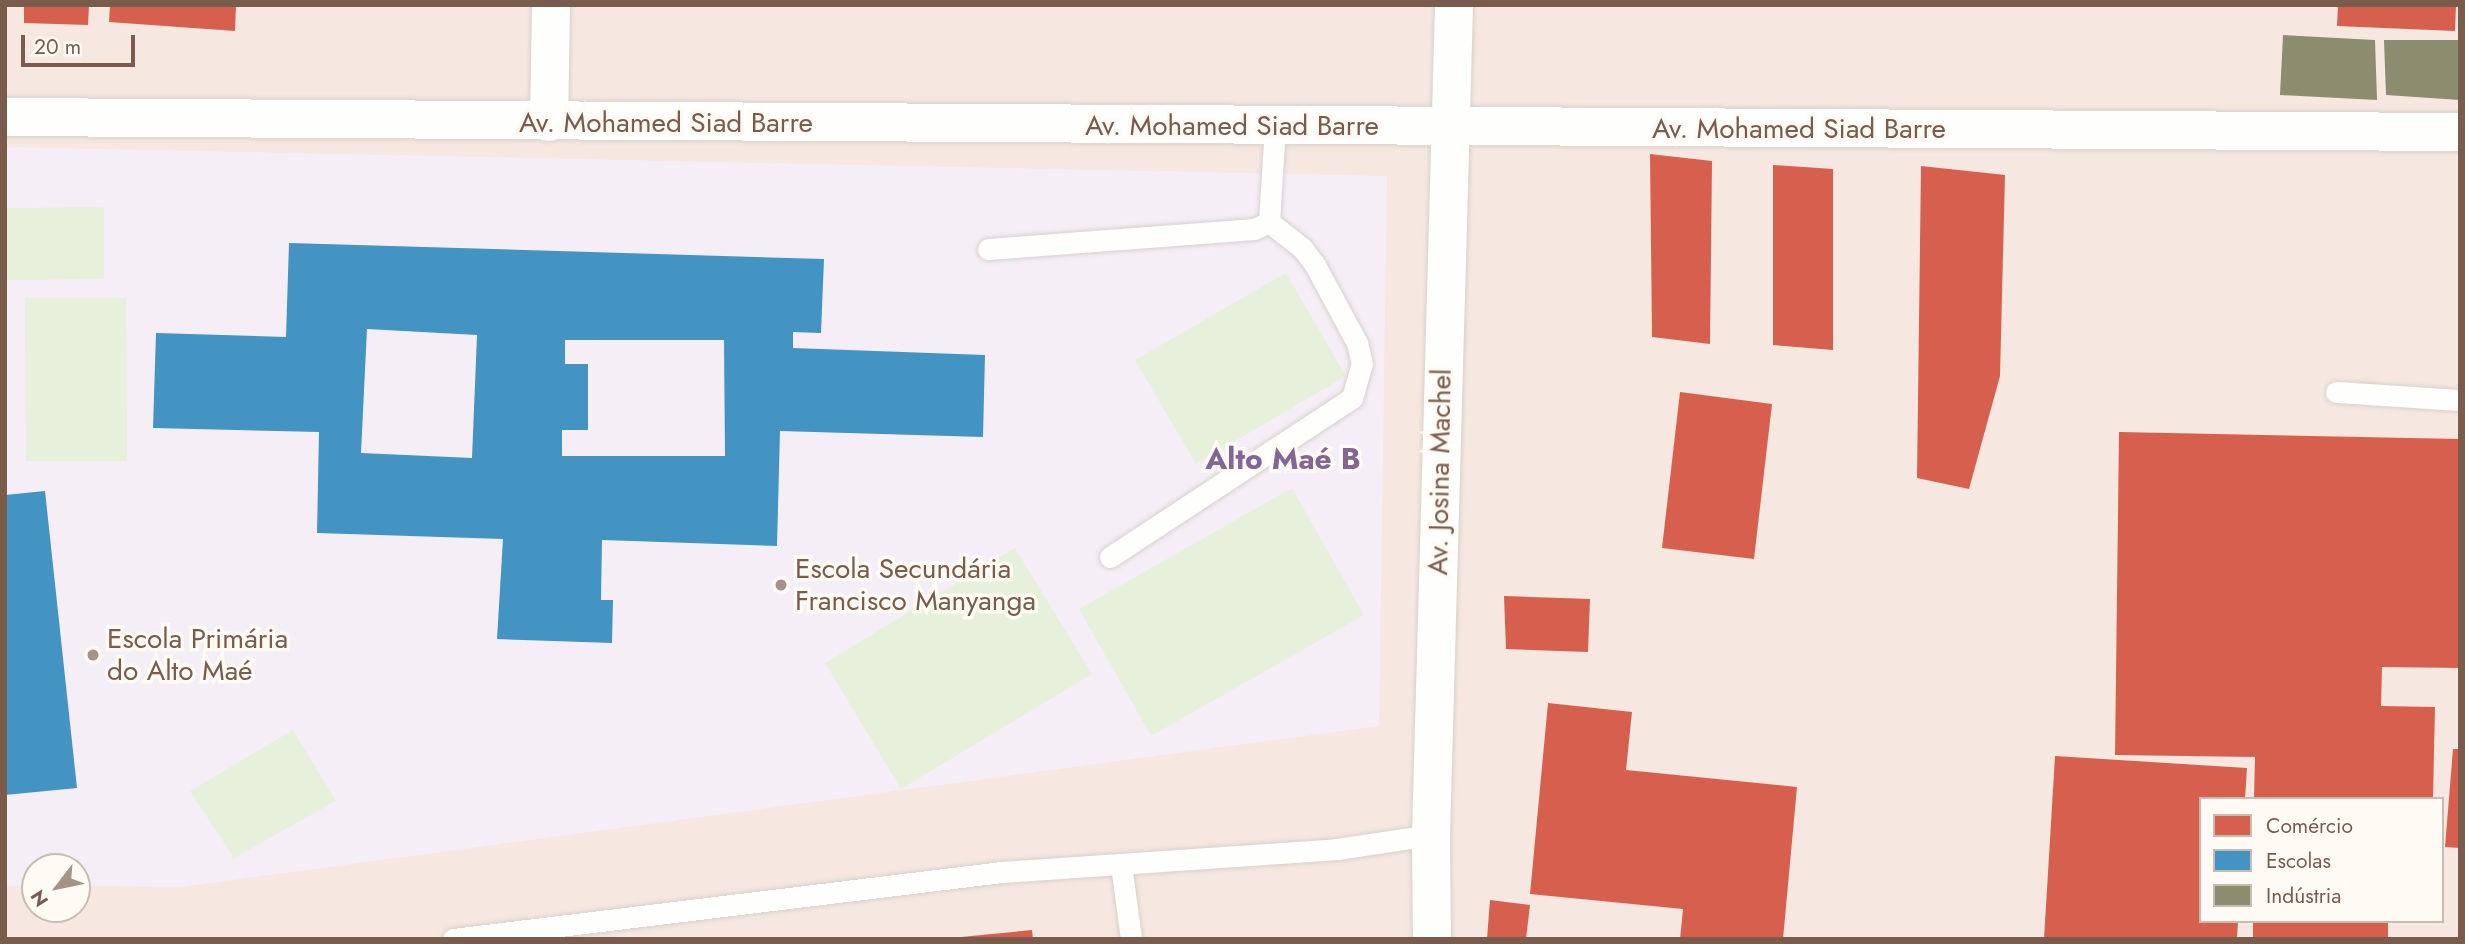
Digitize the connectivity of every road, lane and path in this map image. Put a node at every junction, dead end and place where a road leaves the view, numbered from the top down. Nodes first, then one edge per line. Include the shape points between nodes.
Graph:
1 (551, 5) edge
2 (1454, 5) edge
3 (5, 117) edge
4 (549, 122) junction
5 (1275, 126) junction
6 (1448, 128) junction
7 (2460, 132) edge
8 (1269, 222) junction
9 (988, 249) dead end
10 (2336, 392) dead end
11 (2460, 400) edge
12 (1110, 557) dead end
13 (1431, 835) junction
14 (1121, 864) junction
15 (453, 939) edge
16 (1131, 939) edge
17 (1432, 939) edge

1 - 4 street
2 - 6 street, Av. Josina Machel
3 - 4 street, Av. Mohamed Siad Barre
4 - 5 street, Av. Mohamed Siad Barre
5 - 6 street, Av. Mohamed Siad Barre
5 - 8 lane
6 - 7 street, Av. Mohamed Siad Barre
6 - 13 street, Av. Josina Machel
8 - 9 lane via 1254,229
8 - 12 lane via 1302,248 1315,265 1357,343 1362,363 1352,398
10 - 11 lane
13 - 14 lane via 1337,849
13 - 17 street, Av. Josina Machel
14 - 15 lane via 1002,872
14 - 16 lane

